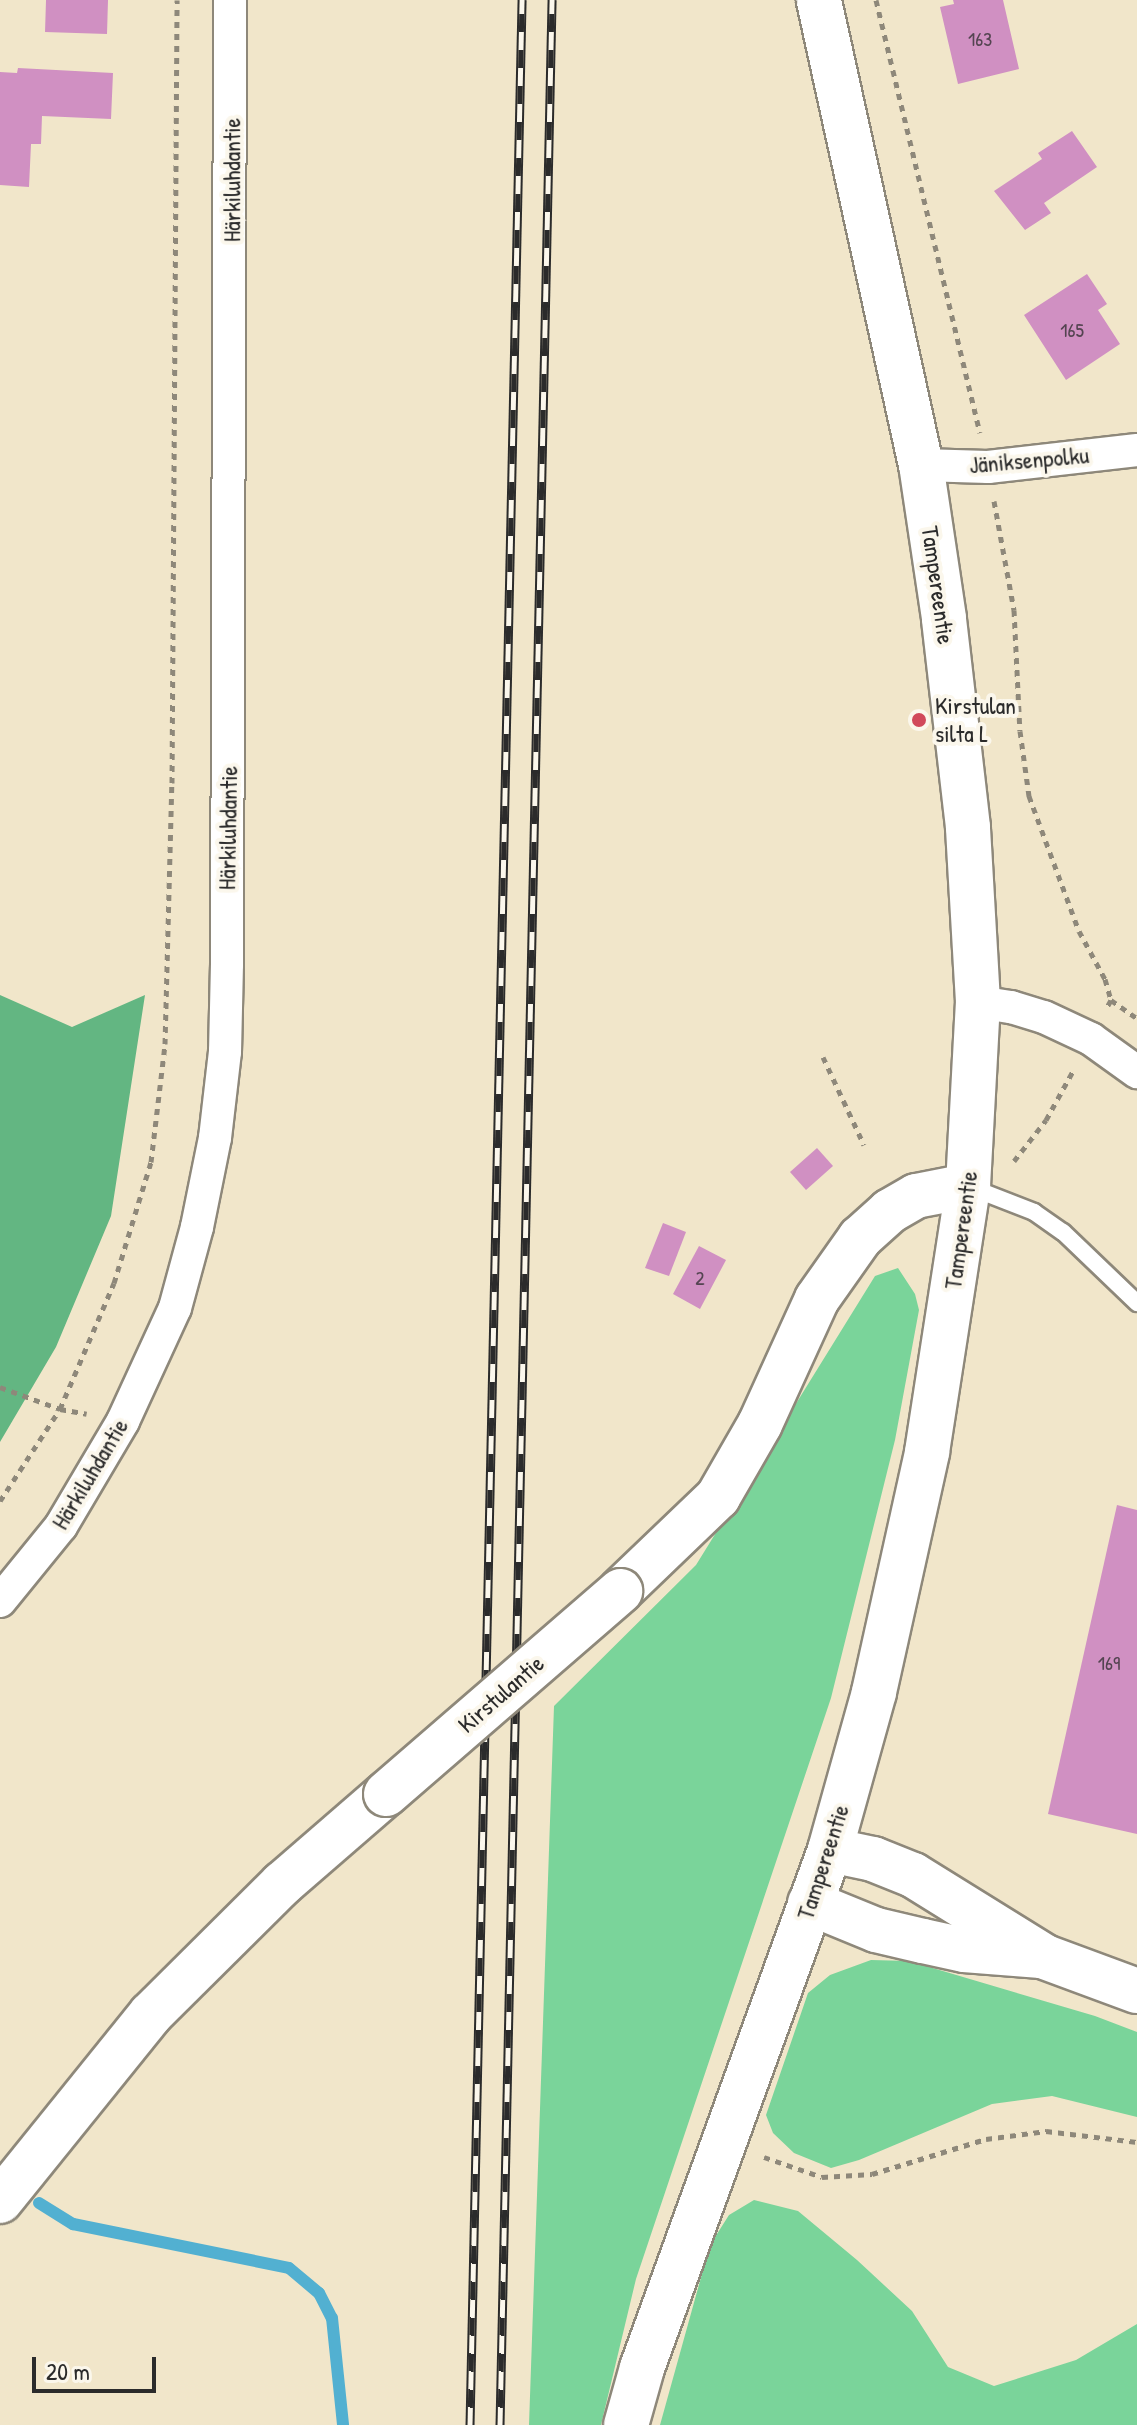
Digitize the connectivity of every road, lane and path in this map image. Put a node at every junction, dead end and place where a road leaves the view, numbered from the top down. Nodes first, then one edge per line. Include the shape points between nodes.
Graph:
1 (177, 0) edge
2 (230, 0) edge
3 (819, 0) edge
4 (876, 0) edge
5 (1137, 450) edge
6 (921, 465) junction
7 (988, 467) junction
8 (1111, 1000) junction
9 (978, 1002) junction
10 (1137, 1018) edge
11 (1091, 1039) junction
12 (823, 1057) dead end
13 (1137, 1072) edge
14 (864, 1145) dead end
15 (968, 1186) junction
16 (1137, 1303) edge
17 (0, 1387) edge
18 (60, 1409) junction
19 (123, 1421) junction
20 (0, 1501) edge
21 (0, 1601) edge
22 (830, 1850) junction
23 (810, 1903) junction
24 (1045, 1957) junction
25 (1137, 1991) edge
26 (1137, 2142) edge
27 (722, 2143) junction
28 (0, 2201) edge
29 (626, 2425) edge

1 - 18 path via 165,1044 151,1162 114,1283
2 - 19 street, Härkiluhdantie via 225,1052 215,1138 179,1295
3 - 6 main road, Tampereentie
4 - 7 path
5 - 7 street, Jäniksenpolku
6 - 7 street, Jäniksenpolku
6 - 9 main road, Tampereentie via 968,827
7 - 8 path via 1014,610 1029,796
8 - 10 path
8 - 11 path
9 - 11 street via 1044,1017
9 - 15 main road, Tampereentie
11 - 13 street
11 - 15 path via 1046,1120 1013,1162
12 - 14 path
15 - 16 lane via 1034,1212 1063,1232
15 - 22 main road, Tampereentie via 927,1452 874,1692
15 - 28 main road, Kirstulantie, bridge via 916,1196 860,1238 817,1299 760,1424 718,1497 620,1591 282,1884 151,2014
17 - 18 path
18 - 19 path
18 - 20 path
19 - 21 street, Härkiluhdantie via 61,1526
22 - 23 main road, Tampereentie
22 - 24 main road via 913,1875
23 - 24 main road via 876,1930 923,1941
23 - 27 main road, Tampereentie
24 - 25 main road
26 - 27 path via 1046,2131 986,2139 872,2174 822,2177
27 - 29 main road, Tampereentie

